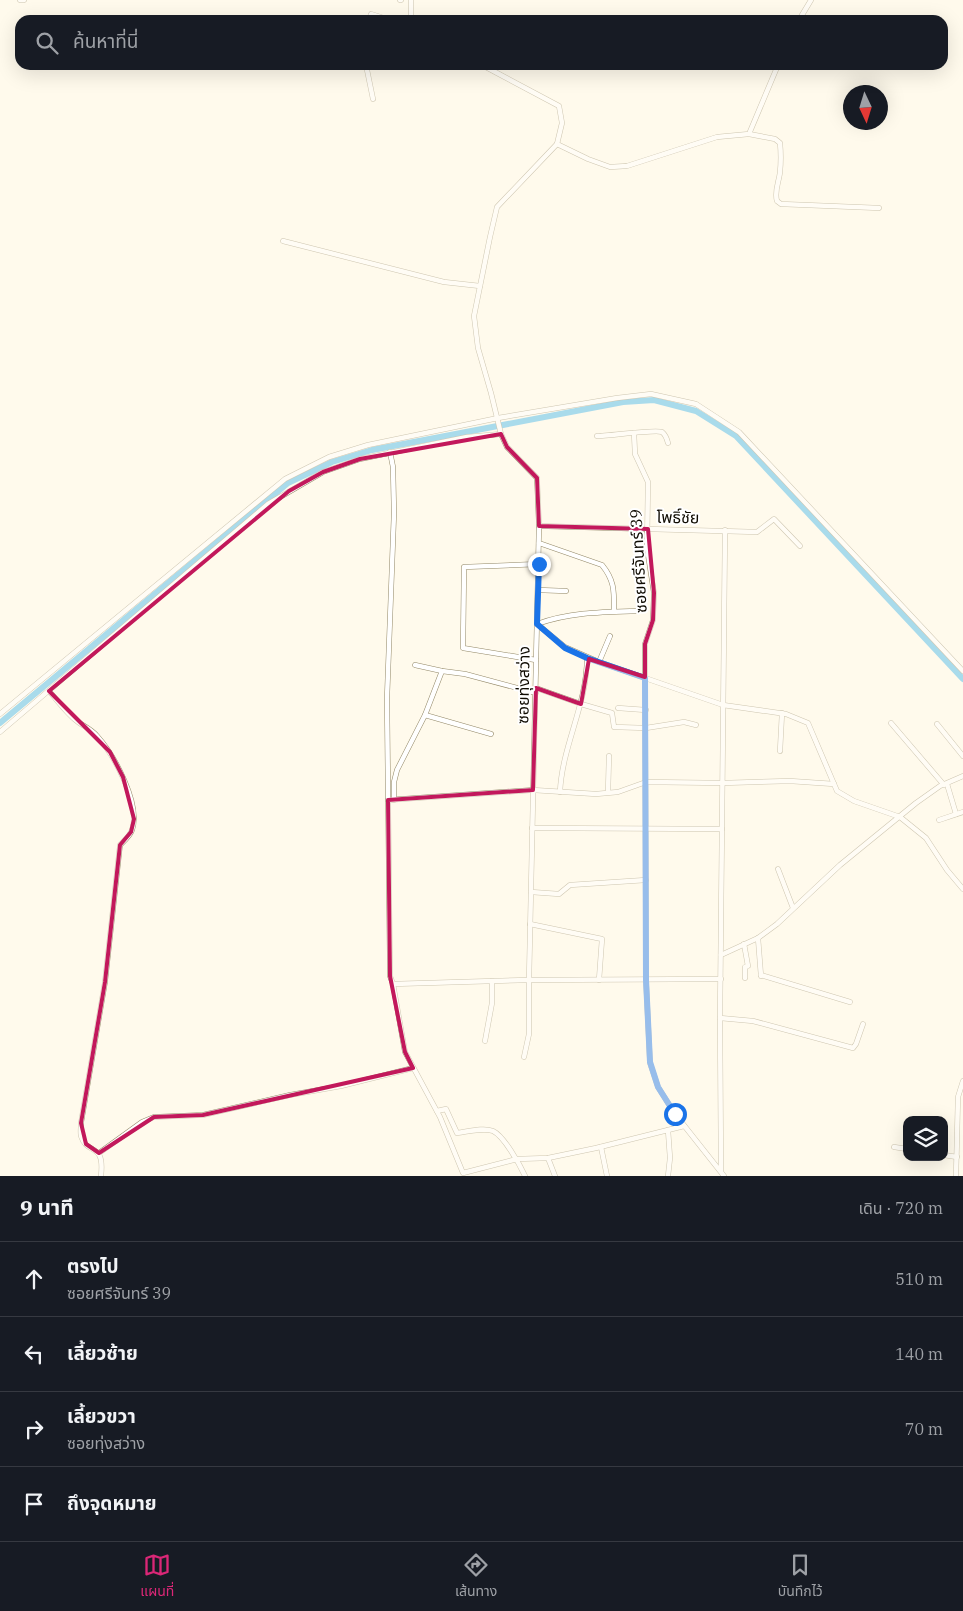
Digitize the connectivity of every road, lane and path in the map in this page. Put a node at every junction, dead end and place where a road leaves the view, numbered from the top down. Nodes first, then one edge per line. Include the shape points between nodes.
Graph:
1 (20, 0) edge
2 (24, 0) edge
3 (411, 0) edge
4 (811, 0) edge
5 (411, 15) edge
6 (802, 15) edge
7 (367, 70) edge
8 (491, 70) edge
9 (776, 70) edge
10 (373, 98) dead end
11 (748, 134) junction
12 (557, 144) junction
13 (879, 208) dead end
14 (283, 241) dead end
15 (480, 286) junction
16 (498, 420) junction
17 (501, 432) junction
18 (634, 434) junction
19 (597, 436) dead end
20 (668, 443) dead end
21 (390, 452) junction
22 (540, 526) junction
23 (648, 528) junction
24 (725, 530) junction
25 (539, 544) junction
26 (800, 546) dead end
27 (539, 564) junction
28 (538, 590) junction
29 (566, 591) dead end
30 (638, 611) dead end
31 (614, 612) junction
32 (537, 624) junction
33 (610, 636) dead end
34 (587, 658) junction
35 (536, 660) junction
36 (598, 662) junction
37 (415, 665) dead end
38 (442, 671) junction
39 (963, 671) edge
40 (645, 678) junction
41 (536, 690) junction
42 (49, 691) junction
43 (581, 704) junction
44 (724, 705) junction
45 (618, 708) dead end
46 (646, 710) junction
47 (782, 713) junction
48 (0, 714) edge
49 (425, 714) junction
50 (891, 723) dead end
51 (938, 724) dead end
52 (696, 725) dead end
53 (646, 728) junction
54 (0, 732) edge
55 (491, 734) dead end
56 (780, 751) dead end
57 (609, 756) dead end
58 (963, 756) edge
59 (963, 776) edge
60 (646, 782) junction
61 (723, 783) junction
62 (834, 784) junction
63 (945, 784) junction
64 (533, 790) junction
65 (560, 792) junction
66 (608, 792) junction
67 (388, 800) junction
68 (394, 800) junction
69 (963, 812) edge
70 (956, 814) junction
71 (900, 817) junction
72 (939, 820) dead end
73 (532, 828) junction
74 (646, 828) junction
75 (722, 829) junction
76 (778, 870) dead end
77 (646, 880) junction
78 (963, 889) edge
79 (531, 892) junction
80 (793, 908) junction
81 (530, 924) junction
82 (758, 938) junction
83 (744, 944) junction
84 (721, 955) junction
85 (745, 978) dead end
86 (721, 979) junction
87 (529, 980) junction
88 (599, 980) junction
89 (646, 980) junction
90 (492, 981) junction
91 (393, 984) junction
92 (850, 1002) dead end
93 (720, 1018) junction
94 (863, 1024) dead end
95 (485, 1040) dead end
96 (524, 1057) dead end
97 (414, 1068) junction
98 (963, 1081) edge
99 (437, 1112) junction
100 (684, 1126) junction
101 (668, 1130) junction
102 (601, 1147) junction
103 (894, 1147) dead end
104 (903, 1148) edge
105 (99, 1153) junction
106 (948, 1156) edge
107 (548, 1158) junction
108 (956, 1158) junction
109 (517, 1159) junction
110 (464, 1174) edge
111 (723, 1174) edge
112 (101, 1176) edge
113 (525, 1176) edge
114 (555, 1176) edge
115 (607, 1176) edge
116 (668, 1176) edge
117 (956, 1176) edge

1 - 2 street
3 - 5 street
4 - 6 street
7 - 10 street
8 - 12 street via 559,106 562,123
9 - 11 street
11 - 12 street via 717,137 627,166 610,167
11 - 13 street via 780,143 782,154 775,196 781,204
12 - 15 street via 498,207
14 - 15 street via 444,282
15 - 16 street via 474,316 477,340
16 - 17 street
16 - 39 street via 651,394 696,404 739,432
16 - 48 street via 368,445 330,457 285,479
17 - 21 street
17 - 22 street, ซอยทุ่งสว่าง via 506,447 537,478
18 - 19 street
18 - 20 street via 646,430 660,431
18 - 23 street, ซอยศรีจันทร์ 39 via 635,454 648,482
21 - 42 street via 323,472 268,504
21 - 67 street via 394,513 387,698
22 - 23 street, โพธิ์ชัย
22 - 25 street, ซอยทุ่งสว่าง
23 - 24 street, โพธิ์ชัย
23 - 40 street, ซอยศรีจันทร์ 39 via 647,548 654,593 653,620 645,644
24 - 26 street, โพธิ์ชัย via 758,532 774,519
24 - 44 street
25 - 27 street, ซอยทุ่งสว่าง
25 - 31 street via 602,566 614,587
27 - 28 street, ซอยทุ่งสว่าง
27 - 35 street via 464,568 463,648
28 - 29 street
28 - 32 street, ซอยทุ่งสว่าง
30 - 31 street
31 - 32 street via 571,615
32 - 34 street via 565,648
32 - 35 street, ซอยทุ่งสว่าง
33 - 36 street
34 - 36 street
34 - 43 street
35 - 41 street, ซอยทุ่งสว่าง
36 - 40 street
37 - 38 street
38 - 41 street
38 - 49 street
40 - 44 street
40 - 46 street, ซอยศรีจันทร์ 39
41 - 43 street
41 - 64 street, ซอยทุ่งสว่าง
42 - 54 street
42 - 105 street via 110,752 123,777 134,820 132,832 120,845 104,982 80,1123 80,1135
43 - 53 street via 612,713 614,727
43 - 65 street via 568,742
44 - 47 street
44 - 61 street
45 - 46 street
46 - 53 street, ซอยศรีจันทร์ 39
47 - 56 street
47 - 62 street via 808,723
49 - 55 street
49 - 68 street via 397,770
50 - 63 street
51 - 58 street
52 - 53 street via 684,722
53 - 60 street, ซอยศรีจันทร์ 39
57 - 66 street
59 - 63 street
60 - 61 street
60 - 66 street via 618,792
60 - 74 street, ซอยศรีจันทร์ 39
61 - 62 street via 790,781
61 - 75 street
62 - 71 street via 837,792 854,801
63 - 70 street
63 - 71 street
64 - 65 street
64 - 68 street
64 - 73 street, ซอยทุ่งสว่าง
65 - 66 street
67 - 68 street
67 - 91 street via 390,976
69 - 70 street
70 - 72 street
71 - 78 street via 926,838
71 - 80 street via 840,864
73 - 74 street
73 - 79 street, ซอยทุ่งสว่าง
74 - 75 street
74 - 77 street, ซอยศรีจันทร์ 39
75 - 84 street
76 - 80 street
77 - 79 street via 570,885 559,894
77 - 89 street, ซอยศรีจันทร์ 39
79 - 81 street, ซอยทุ่งสว่าง
80 - 82 street
81 - 87 street, ซอยทุ่งสว่าง
81 - 88 street via 602,940
82 - 83 street
82 - 92 street via 761,977
83 - 84 street
83 - 85 street via 748,966 745,966
84 - 86 street
86 - 89 street
86 - 93 street
87 - 88 street
87 - 90 street
87 - 96 street, ซอยทุ่งสว่าง via 529,1034
88 - 89 street
89 - 100 street, ซอยศรีจันทร์ 39 via 650,1062 658,1087
90 - 91 street
90 - 95 street via 492,1003
91 - 97 street via 405,1052
93 - 94 street via 753,1022 853,1048
93 - 111 street
97 - 99 street
97 - 105 street via 203,1115 154,1117
98 - 108 street via 958,1097
99 - 109 street via 446,1109 457,1133 492,1131
99 - 110 street
100 - 101 street
100 - 111 street, ซอยศรีจันทร์ 39
101 - 102 street
101 - 116 street
102 - 107 street
102 - 115 street
103 - 104 street
105 - 112 street
106 - 108 street
107 - 109 street
107 - 114 street
108 - 117 street
109 - 110 street
109 - 113 street

